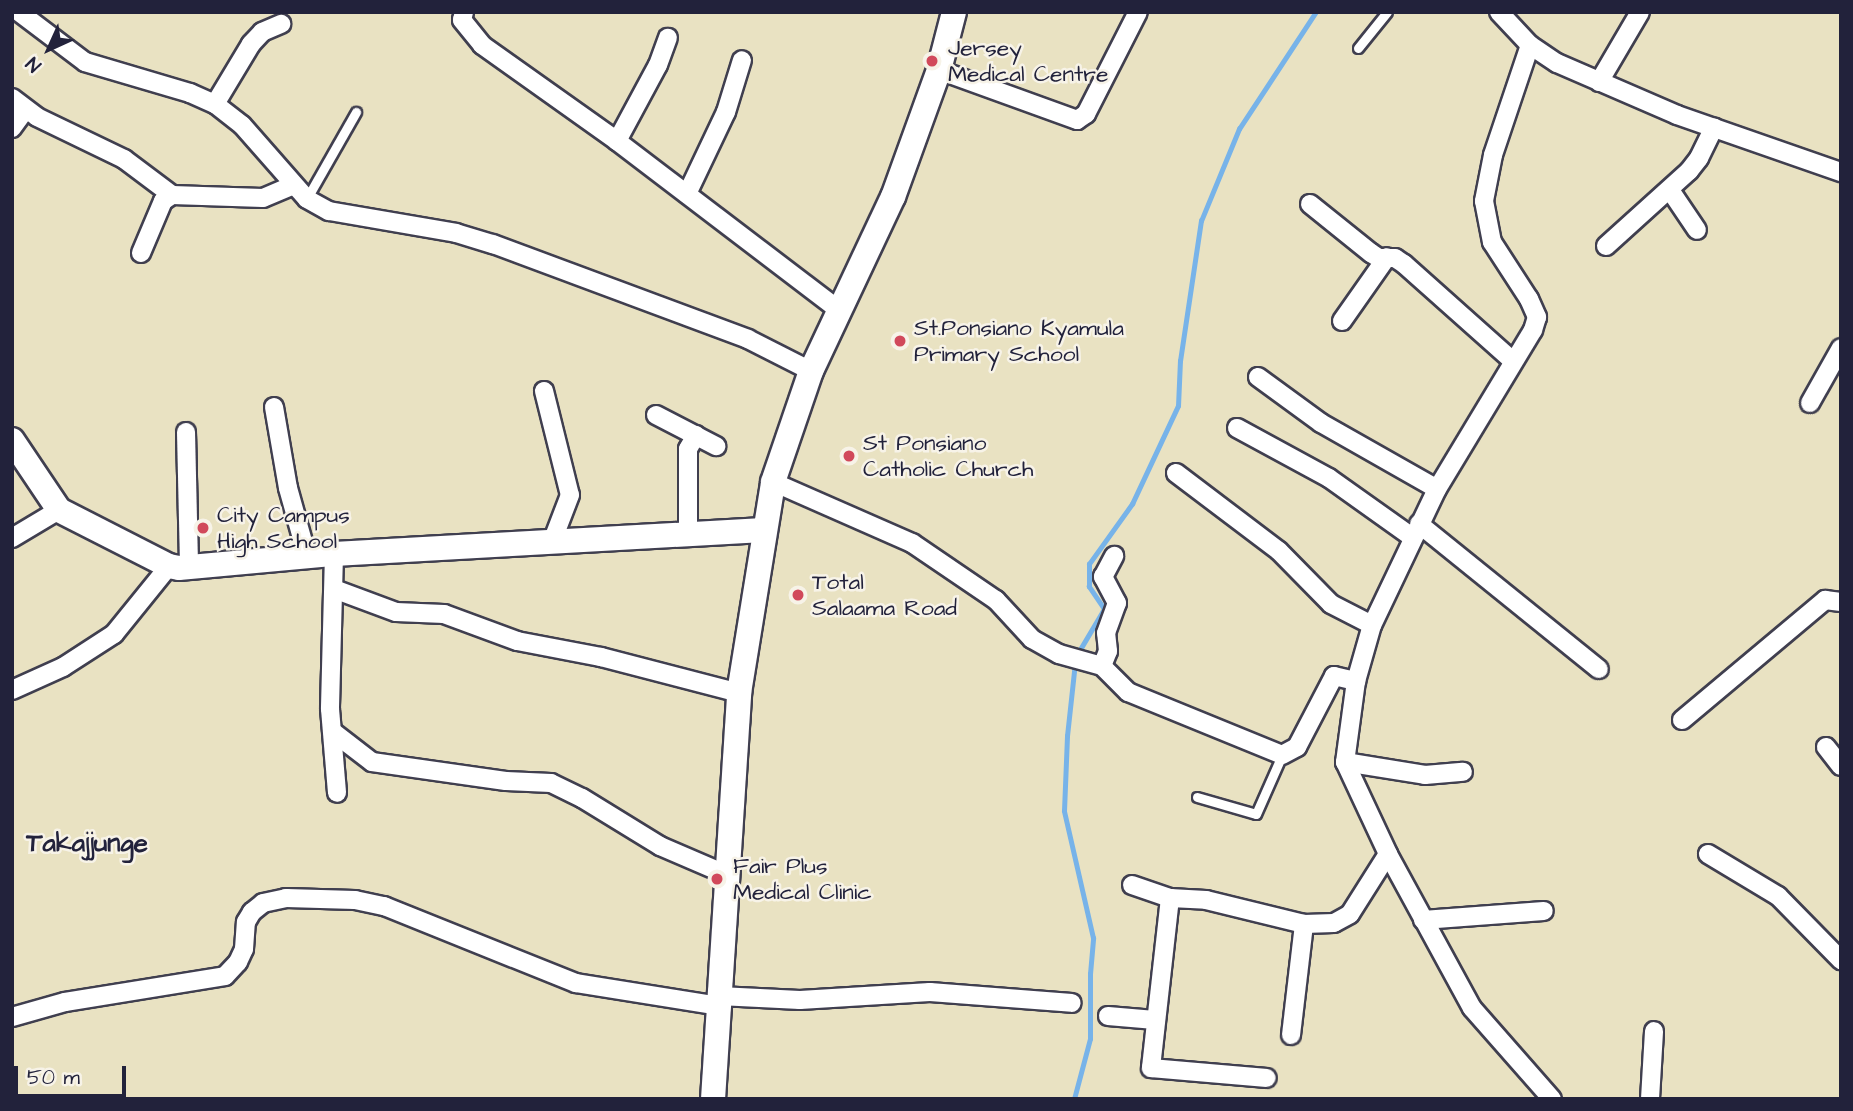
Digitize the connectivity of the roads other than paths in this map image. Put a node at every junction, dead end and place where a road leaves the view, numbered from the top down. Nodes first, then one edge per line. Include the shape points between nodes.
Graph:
1 (954, 12) edge
2 (1138, 12) edge
3 (1387, 12) edge
4 (1499, 12) edge
5 (1640, 12) edge
6 (460, 15) edge
7 (24, 16) edge
8 (281, 24) dead end
9 (668, 38) dead end
10 (1530, 45) junction
11 (1358, 48) dead end
12 (742, 60) dead end
13 (939, 70) junction
14 (1599, 82) junction
15 (19, 104) edge
16 (215, 104) junction
17 (356, 111) dead end
18 (1713, 127) junction
19 (12, 128) edge
20 (617, 141) junction
21 (1841, 172) edge
22 (293, 185) junction
23 (1670, 190) junction
24 (687, 194) junction
25 (172, 195) junction
26 (307, 199) junction
27 (1310, 204) dead end
28 (1697, 230) dead end
29 (1606, 246) dead end
30 (141, 253) dead end
31 (1387, 257) junction
32 (839, 310) junction
33 (1342, 321) dead end
34 (1841, 348) edge
35 (1514, 361) junction
36 (811, 371) junction
37 (1258, 377) dead end
38 (544, 391) dead end
39 (1810, 403) dead end
40 (274, 407) dead end
41 (656, 415) dead end
42 (1237, 428) dead end
43 (186, 432) dead end
44 (696, 435) junction
45 (12, 440) edge
46 (716, 446) dead end
47 (1176, 473) dead end
48 (773, 482) junction
49 (1437, 489) junction
50 (59, 510) junction
51 (763, 530) junction
52 (1415, 531) junction
53 (688, 534) junction
54 (12, 538) edge
55 (552, 542) junction
56 (334, 554) junction
57 (307, 556) junction
58 (1114, 556) dead end
59 (179, 567) junction
60 (334, 589) junction
61 (1841, 602) edge
62 (1372, 625) junction
63 (1102, 666) junction
64 (1599, 669) dead end
65 (1356, 681) junction
66 (12, 691) edge
67 (739, 693) junction
68 (1682, 720) dead end
69 (333, 732) junction
70 (1826, 747) dead end
71 (1282, 755) junction
72 (1345, 762) junction
73 (1841, 765) edge
74 (1464, 772) dead end
75 (337, 793) dead end
76 (1197, 797) dead end
77 (1388, 854) junction
78 (1708, 854) dead end
79 (725, 874) junction
80 (1132, 885) dead end
81 (1170, 898) junction
82 (1544, 911) dead end
83 (1423, 920) junction
84 (1304, 924) junction
85 (1841, 960) edge
86 (719, 1001) junction
87 (1072, 1003) dead end
88 (1108, 1016) dead end
89 (12, 1017) edge
90 (1155, 1020) junction
91 (1654, 1031) dead end
92 (1291, 1035) dead end
93 (1267, 1078) dead end
94 (1551, 1098) edge
95 (713, 1099) edge
96 (1650, 1099) edge

1 - 13 main road
2 - 13 street via 1086,114 1077,120
3 - 11 lane
4 - 10 street
5 - 14 street
6 - 20 street via 482,45
7 - 16 street via 85,62
8 - 16 street via 262,32 251,44
9 - 20 street
10 - 14 street
10 - 35 street via 1493,155 1484,201 1492,242 1537,317
12 - 24 street via 726,112
13 - 32 main road via 893,197
14 - 18 street
15 - 19 street
15 - 25 street via 67,134 124,159
16 - 22 street via 242,125
17 - 26 lane
18 - 21 street
18 - 23 street via 1699,158
20 - 24 street
22 - 25 street via 263,198
22 - 26 street
23 - 28 street
23 - 29 street
24 - 32 street
25 - 30 street via 163,201
26 - 36 street via 329,211 493,244 748,339
27 - 31 street via 1371,253
31 - 33 street
31 - 35 street via 1404,264
32 - 36 main road
34 - 39 street
35 - 49 street
36 - 48 main road
37 - 49 street via 1321,423
38 - 55 street via 570,495
40 - 57 street via 288,488
41 - 44 street
42 - 52 street
43 - 59 street
44 - 46 street
44 - 53 street via 688,449
45 - 50 main road
47 - 62 street via 1279,551 1331,604
48 - 51 main road
48 - 63 street via 912,543 996,600 1032,639 1075,660
49 - 52 street
50 - 54 street
50 - 59 main road
51 - 53 main road
51 - 67 main road
52 - 62 street
52 - 64 street
53 - 55 main road
55 - 56 main road
56 - 57 main road
56 - 60 street
57 - 59 main road
58 - 63 street via 1103,576 1117,603 1106,633 1108,651
59 - 66 street via 114,634 63,667
60 - 67 street via 396,612 444,614 517,641 601,657
60 - 69 street
61 - 68 street via 1825,600
62 - 65 street
63 - 71 street via 1128,692
65 - 71 street via 1334,676 1297,747
65 - 72 street
67 - 79 main road
69 - 75 street
69 - 79 street via 372,762 551,783 660,846
70 - 73 street
71 - 76 lane via 1256,814
72 - 74 street via 1425,775
72 - 77 street
77 - 83 street
77 - 84 street via 1346,918
78 - 85 street via 1777,897
79 - 86 main road
80 - 81 street
81 - 84 street via 1206,900
81 - 90 street
82 - 83 street
83 - 94 street via 1472,1008
84 - 92 street
86 - 87 street via 930,992
86 - 89 street via 576,983 384,906 355,900 286,898 263,903 252,912 246,922 244,949 225,976 65,1002
86 - 95 main road
88 - 90 street
90 - 93 street via 1151,1068
91 - 96 street

